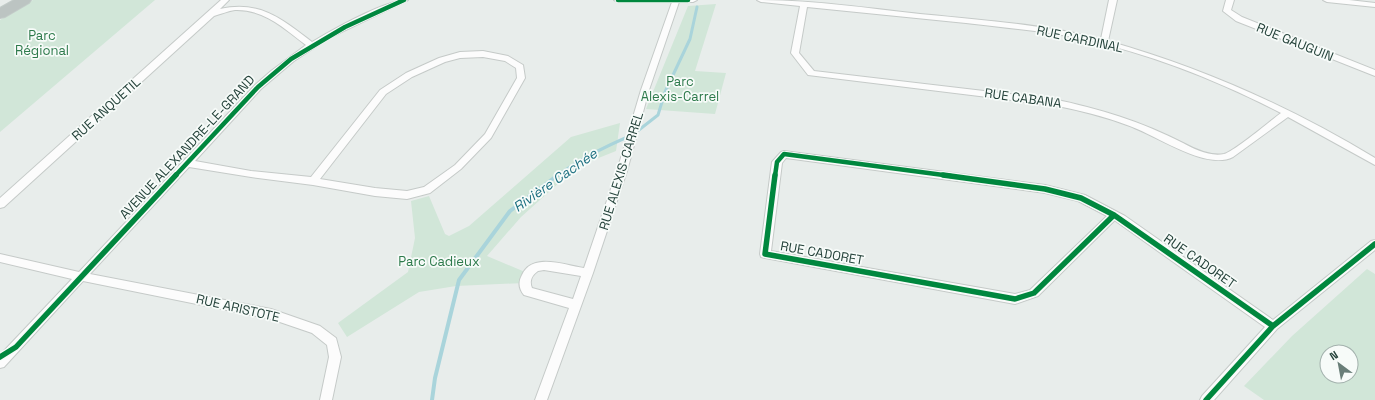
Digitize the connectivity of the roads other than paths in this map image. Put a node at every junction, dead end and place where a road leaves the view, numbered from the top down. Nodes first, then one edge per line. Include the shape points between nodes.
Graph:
1 (24, 0) edge
2 (225, 0) edge
3 (251, 0) edge
4 (404, 0) edge
5 (618, 0) edge
6 (693, 0) edge
7 (761, 0) edge
8 (1112, 0) edge
9 (1230, 0) edge
10 (1327, 0) edge
11 (676, 1) edge
12 (804, 3) junction
13 (1375, 6) edge
14 (246, 9) junction
15 (0, 14) edge
16 (211, 14) junction
17 (1104, 42) junction
18 (311, 45) junction
19 (1375, 73) edge
20 (1287, 112) junction
21 (1375, 162) edge
22 (187, 163) junction
23 (313, 181) junction
24 (0, 204) edge
25 (1114, 215) junction
26 (1375, 244) edge
27 (0, 258) edge
28 (588, 273) junction
29 (81, 276) junction
30 (576, 305) junction
31 (1273, 326) junction
32 (0, 364) edge
33 (326, 400) edge
34 (541, 400) edge
35 (1206, 400) edge

1 - 15 highway
2 - 16 street, RUE ANQUETIL
3 - 14 street
4 - 18 street, AVENUE ALEXANDRE-LE-GRAND
5 - 11 street
6 - 11 street
7 - 12 street, RUE CARDINAL
8 - 17 street
9 - 19 street, RUE GAUGUIN via 1227,11 1239,19
10 - 13 street
11 - 28 street, RUE ALEXIS-CARREL via 645,90 622,171
12 - 17 street, RUE CARDINAL via 1045,30
12 - 20 street, RUE CABANA via 795,53 811,72 1074,105 1145,127 1215,158 1227,156
14 - 16 street, RUE ANQUETIL via 234,8
14 - 18 street, RUE ANQUETIL via 278,19
16 - 24 street, RUE ANQUETIL
17 - 20 street, RUE CARDINAL via 1185,68
18 - 22 street, AVENUE ALEXANDRE-LE-GRAND via 270,76
20 - 21 street, RUE CARDINAL via 1338,138
22 - 23 street
22 - 29 street, AVENUE ALEXANDRE-LE-GRAND
23 - 23 street via 407,195 427,190 458,167 488,136 521,78 520,67 508,59 483,54 460,55 409,75 383,92
25 - 25 street, RUE CADORET via 1081,198 1045,189 784,154 777,162 765,254 1015,299 1034,293
25 - 31 street, RUE CADORET
26 - 31 street
27 - 29 street
28 - 30 street, RUE ALEXIS-CARREL
28 - 30 street via 538,266 528,273 524,283 528,292
29 - 32 street, AVENUE ALEXANDRE-LE-GRAND
29 - 33 street, RUE ARISTOTE via 271,314 316,329 332,342 335,357
30 - 34 street, RUE ALEXIS-CARREL
31 - 35 street

